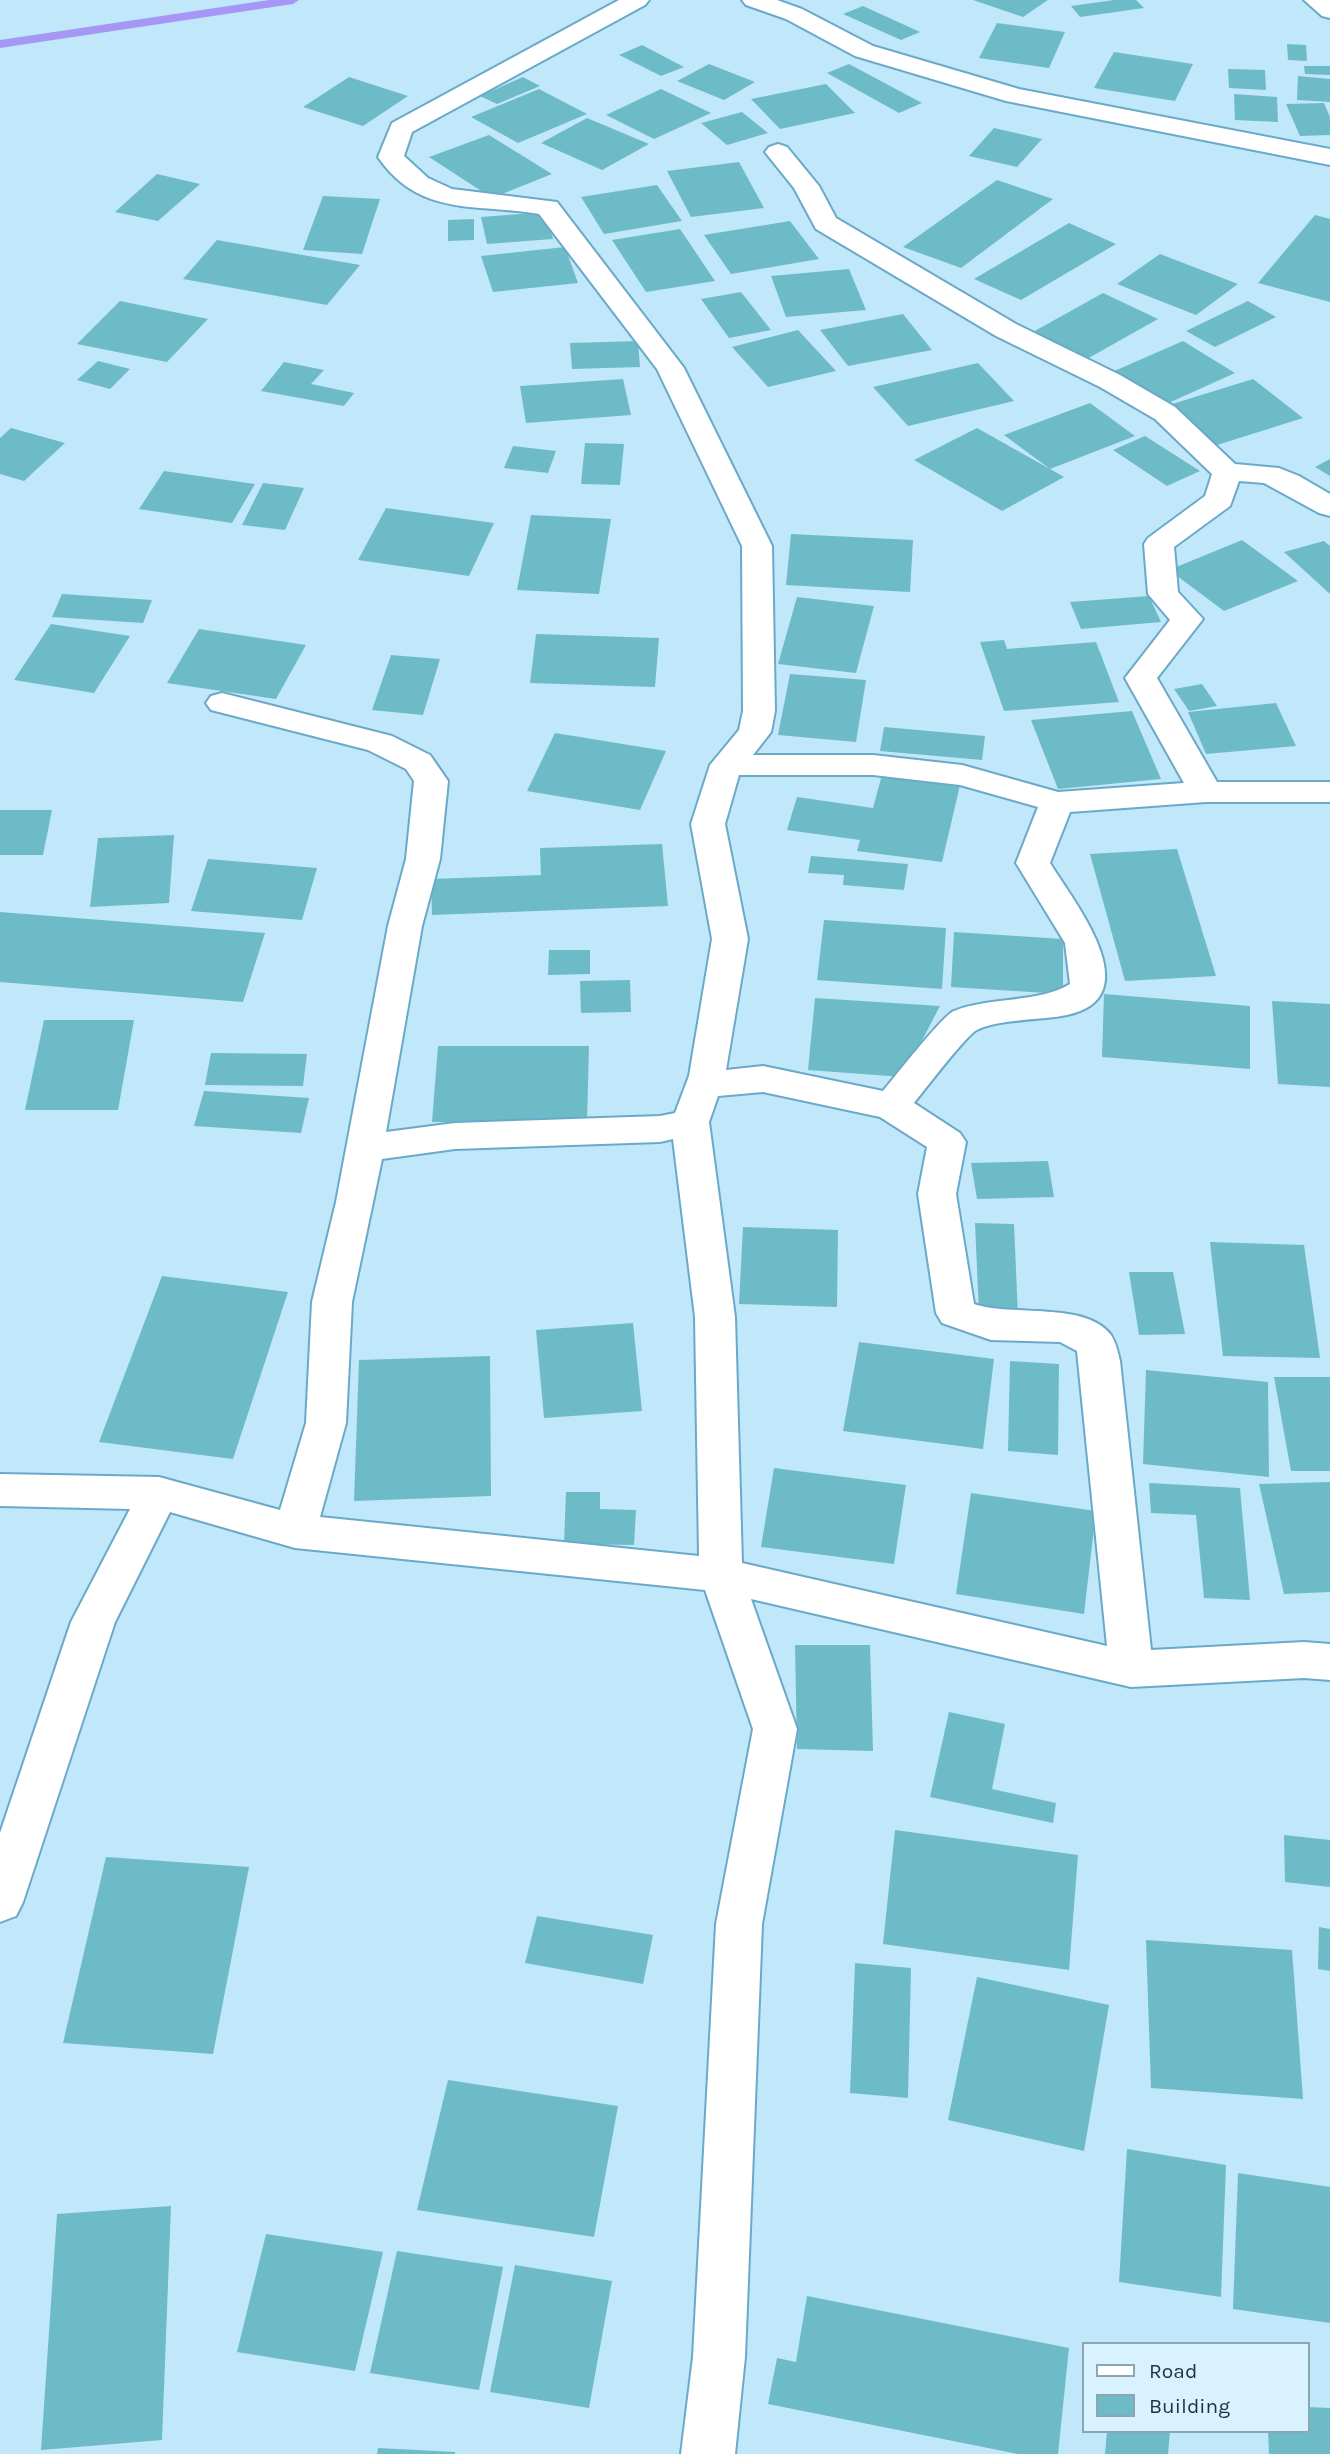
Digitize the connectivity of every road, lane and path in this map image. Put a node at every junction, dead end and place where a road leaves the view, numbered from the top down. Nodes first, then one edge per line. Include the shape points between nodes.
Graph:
1 (638, 0) edge
2 (754, 0) edge
3 (1316, 0) edge
4 (1330, 10) edge
5 (778, 152) dead end
6 (1328, 155) edge
7 (1227, 472) junction
8 (1330, 507) edge
9 (222, 703) dead end
10 (726, 765) junction
11 (1206, 792) junction
12 (1330, 792) edge
13 (1057, 802) junction
14 (703, 1085) junction
15 (891, 1106) junction
16 (690, 1122) junction
17 (364, 1148) junction
18 (0, 1490) edge
19 (159, 1493) junction
20 (295, 1531) junction
21 (721, 1575) junction
22 (1330, 1662) edge
23 (1131, 1669) junction
24 (0, 1902) edge
25 (708, 2454) edge

1 - 10 street via 401,128 391,157 427,189 474,203 522,202 548,208 670,368 757,546 759,711 755,732
2 - 6 street via 794,14 864,51 1015,96
3 - 4 street
5 - 7 street via 806,186 825,223 1006,330 1165,413
7 - 8 street via 1269,474
7 - 11 street via 1219,500 1159,544 1163,594 1187,619 1141,678
9 - 17 street via 380,743 418,762 431,781 423,859 405,926
10 - 13 street via 873,765 962,775
10 - 14 street via 708,824 730,939
11 - 12 street
11 - 13 street
13 - 15 street via 1033,863 1083,943 1088,989 1066,1003 964,1020
14 - 15 street via 763,1079
14 - 16 street
15 - 23 street via 947,1142 937,1194 956,1313 991,1325 1068,1326 1095,1343
16 - 17 street via 660,1129 455,1136
16 - 21 street via 715,1317
17 - 20 street via 332,1302 326,1423
18 - 19 street
19 - 20 street
19 - 24 street via 93,1622
20 - 21 street
21 - 23 street
21 - 25 street via 775,1728 739,1924 719,2357
22 - 23 street

